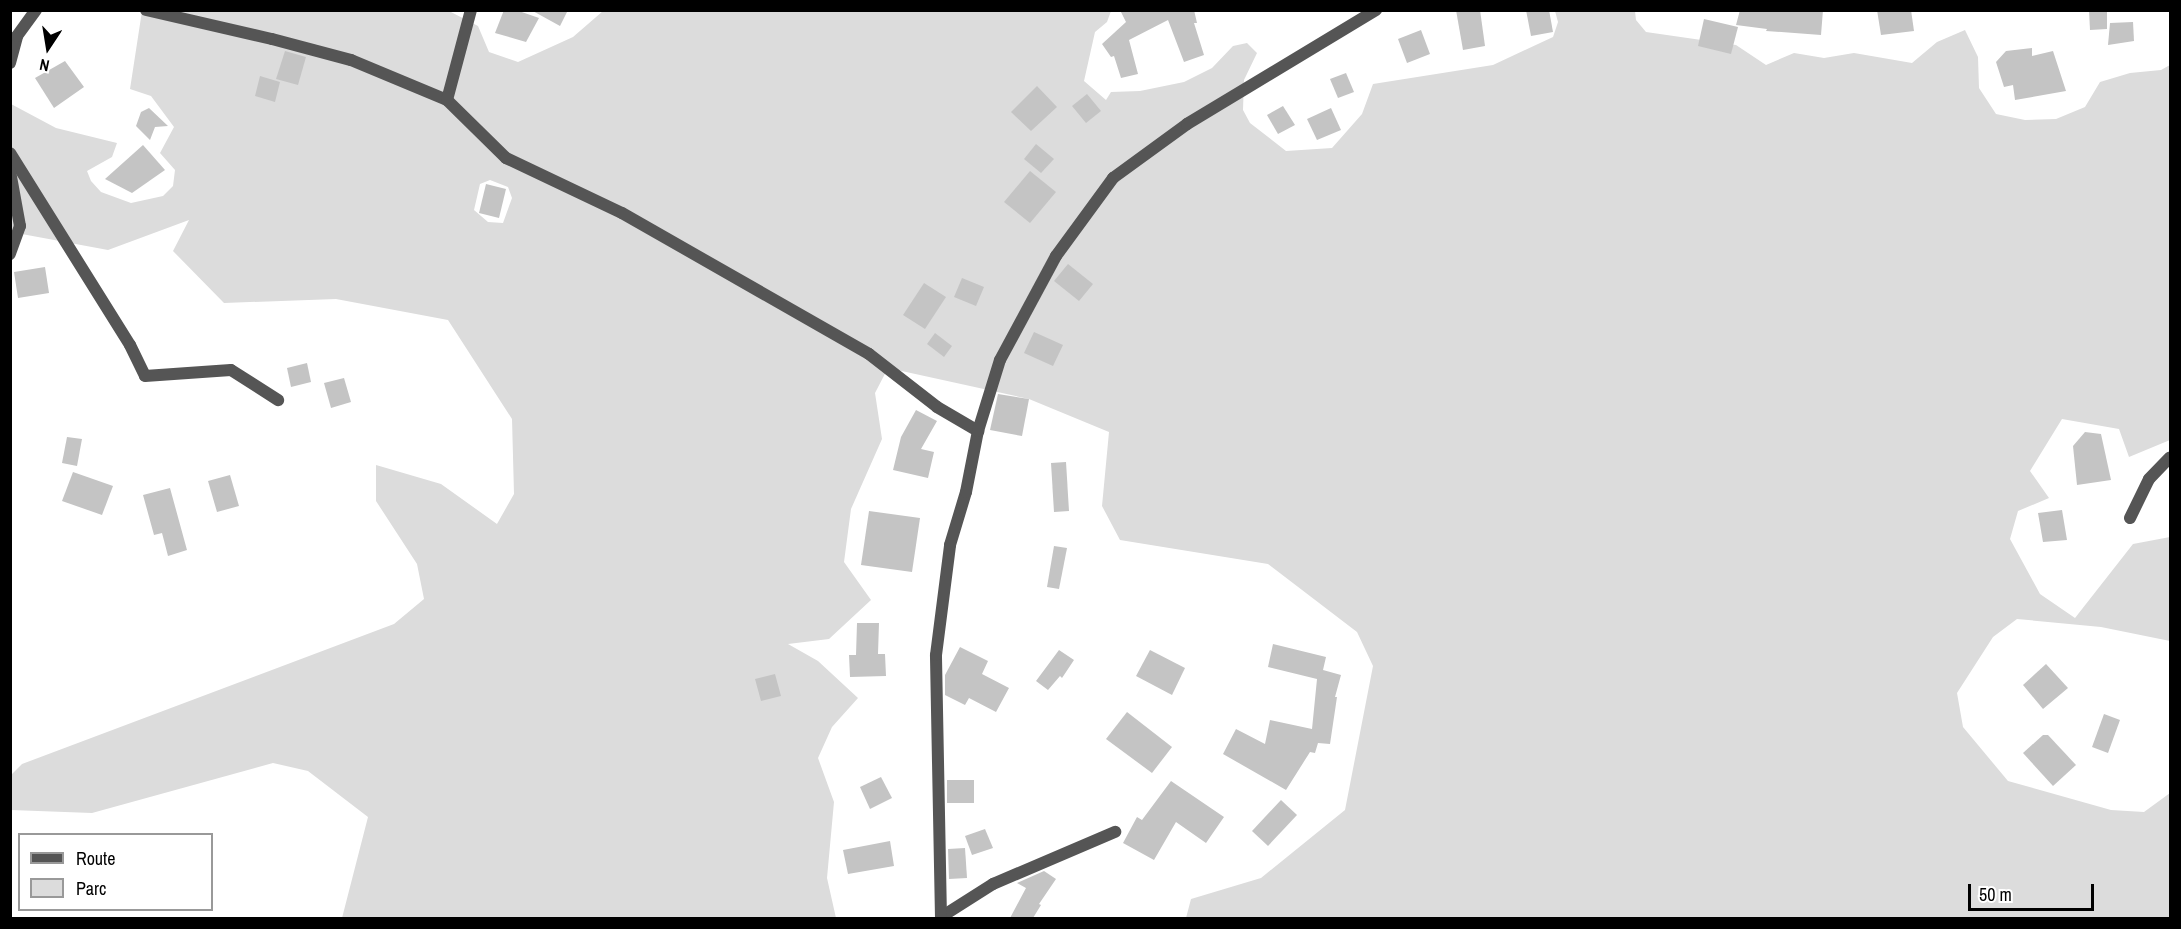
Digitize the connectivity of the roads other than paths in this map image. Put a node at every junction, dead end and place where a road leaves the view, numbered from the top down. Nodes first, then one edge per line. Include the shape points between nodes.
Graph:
1 (146, 10) edge
2 (471, 10) edge
3 (1376, 10) edge
4 (35, 13) edge
5 (10, 29) edge
6 (10, 63) edge
7 (447, 100) junction
8 (10, 153) edge
9 (10, 171) edge
10 (10, 254) edge
11 (278, 400) dead end
12 (978, 431) junction
13 (2170, 457) edge
14 (2130, 518) dead end
15 (1115, 832) dead end
16 (941, 918) edge

1 - 7 street via 351,60
2 - 7 street
3 - 12 street via 1187,124 1113,178 1056,256 1006,350
4 - 5 street
4 - 6 street via 17,36
7 - 12 street via 506,158 622,213 869,354 937,407
8 - 11 street via 130,345 145,376 231,370
9 - 10 street via 20,226
12 - 16 street via 950,545 936,655
13 - 14 street via 2149,479
15 - 16 street via 993,884

